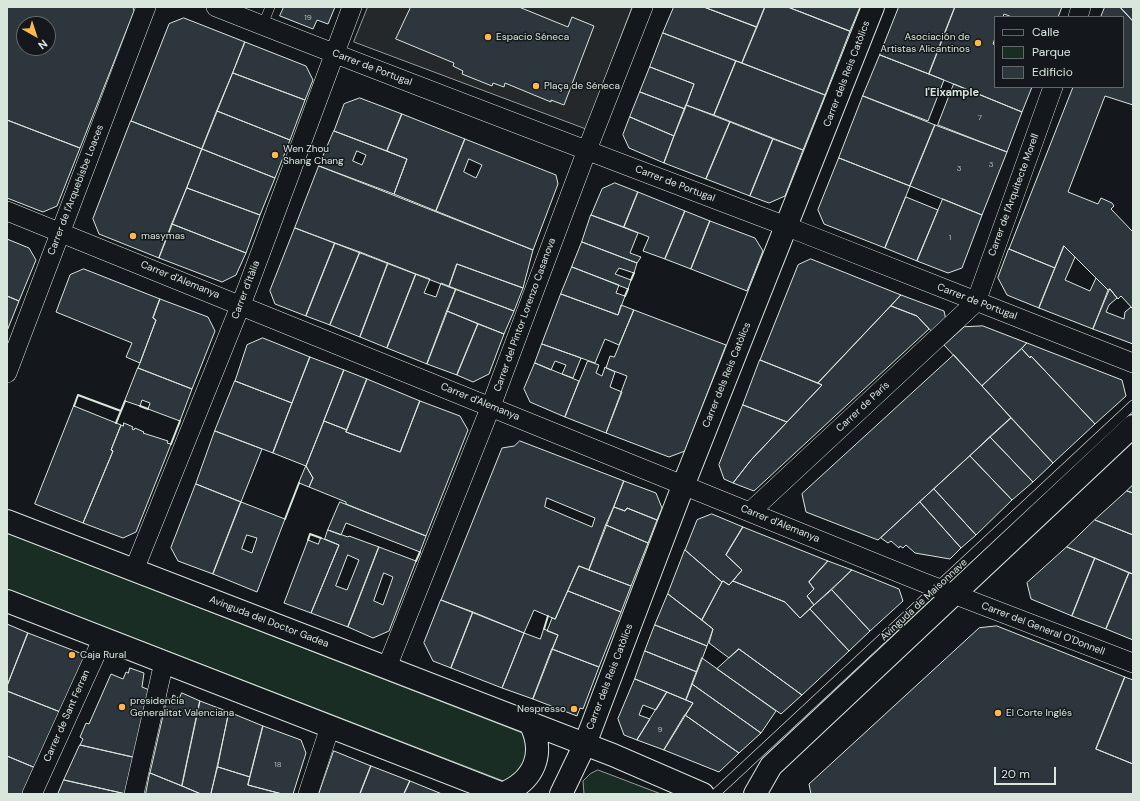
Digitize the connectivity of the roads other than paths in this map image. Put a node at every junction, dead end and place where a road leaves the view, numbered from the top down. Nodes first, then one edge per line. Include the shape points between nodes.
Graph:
1 (146, 7) edge
2 (216, 7) edge
3 (270, 7) edge
4 (352, 7) edge
5 (643, 7) edge
6 (873, 7) edge
7 (266, 17) dead end
8 (334, 55) junction
9 (1053, 88) edge
10 (586, 150) junction
11 (7, 211) edge
12 (787, 227) junction
13 (60, 231) junction
14 (976, 302) junction
15 (240, 305) junction
16 (1133, 363) edge
17 (7, 373) edge
18 (1133, 405) edge
19 (491, 406) junction
20 (1133, 426) edge
21 (683, 486) junction
22 (751, 512) junction
23 (7, 521) edge
24 (134, 570) junction
25 (945, 591) junction
26 (7, 601) edge
27 (103, 638) junction
28 (164, 662) junction
29 (1133, 663) edge
30 (387, 667) junction
31 (530, 723) junction
32 (330, 727) junction
33 (585, 744) junction
34 (138, 793) edge
35 (32, 794) edge
36 (308, 794) edge
37 (502, 794) edge
38 (561, 794) edge
39 (703, 794) edge
40 (715, 794) edge
41 (755, 794) edge

1 - 13 street, Carrer de l'Arquebisbe Loaces
2 - 8 street, Carrer de Portugal
3 - 7 lane
4 - 8 street, Carrer d'Itàlia
5 - 10 street, Carrer del Pintor Lorenzo Casanova
6 - 12 street, Carrer dels Reis Catòlics
8 - 10 street, Carrer de Portugal
8 - 15 street, Carrer d'Itàlia
9 - 14 street, Carrer de l'Arquitecte Morell
10 - 12 street, Carrer de Portugal
10 - 19 street, Carrer del Pintor Lorenzo Casanova
11 - 13 street, Carrer d'Alemanya
12 - 14 street, Carrer de Portugal
12 - 21 street, Carrer dels Reis Catòlics
13 - 15 street, Carrer d'Alemanya
13 - 17 street, Carrer de l'Arquebisbe Loaces
14 - 16 street, Carrer de Portugal
14 - 22 street, Carrer de París
15 - 19 street, Carrer d'Alemanya
15 - 24 street, Carrer d'Itàlia
18 - 25 lane, Avinguda de Maisonnave
19 - 21 street, Carrer d'Alemanya
19 - 30 street, Carrer del Pintor Lorenzo Casanova
20 - 25 street, Avinguda de Maisonnave
21 - 22 street, Carrer d'Alemanya
21 - 33 street, Carrer dels Reis Catòlics
22 - 25 street, Carrer d'Alemanya
23 - 24 street, Avinguda del Doctor Gadea
24 - 30 street, Avinguda del Doctor Gadea
25 - 29 street, Carrer del General O'Donnell
25 - 40 lane, Avinguda de Maisonnave
25 - 41 street, Avinguda de Maisonnave via 771,766
26 - 27 street
27 - 28 street
27 - 35 street, Carrer de Sant Ferran
28 - 32 street
28 - 34 street
30 - 31 street, Avinguda del Doctor Gadea
31 - 33 street, Avinguda del Doctor Gadea
31 - 37 street via 536,735 538,749 534,765 522,783
32 - 36 street
32 - 37 street
33 - 38 street, Carrer dels Reis Catòlics
33 - 39 street, Avinguda del Doctor Gadea

